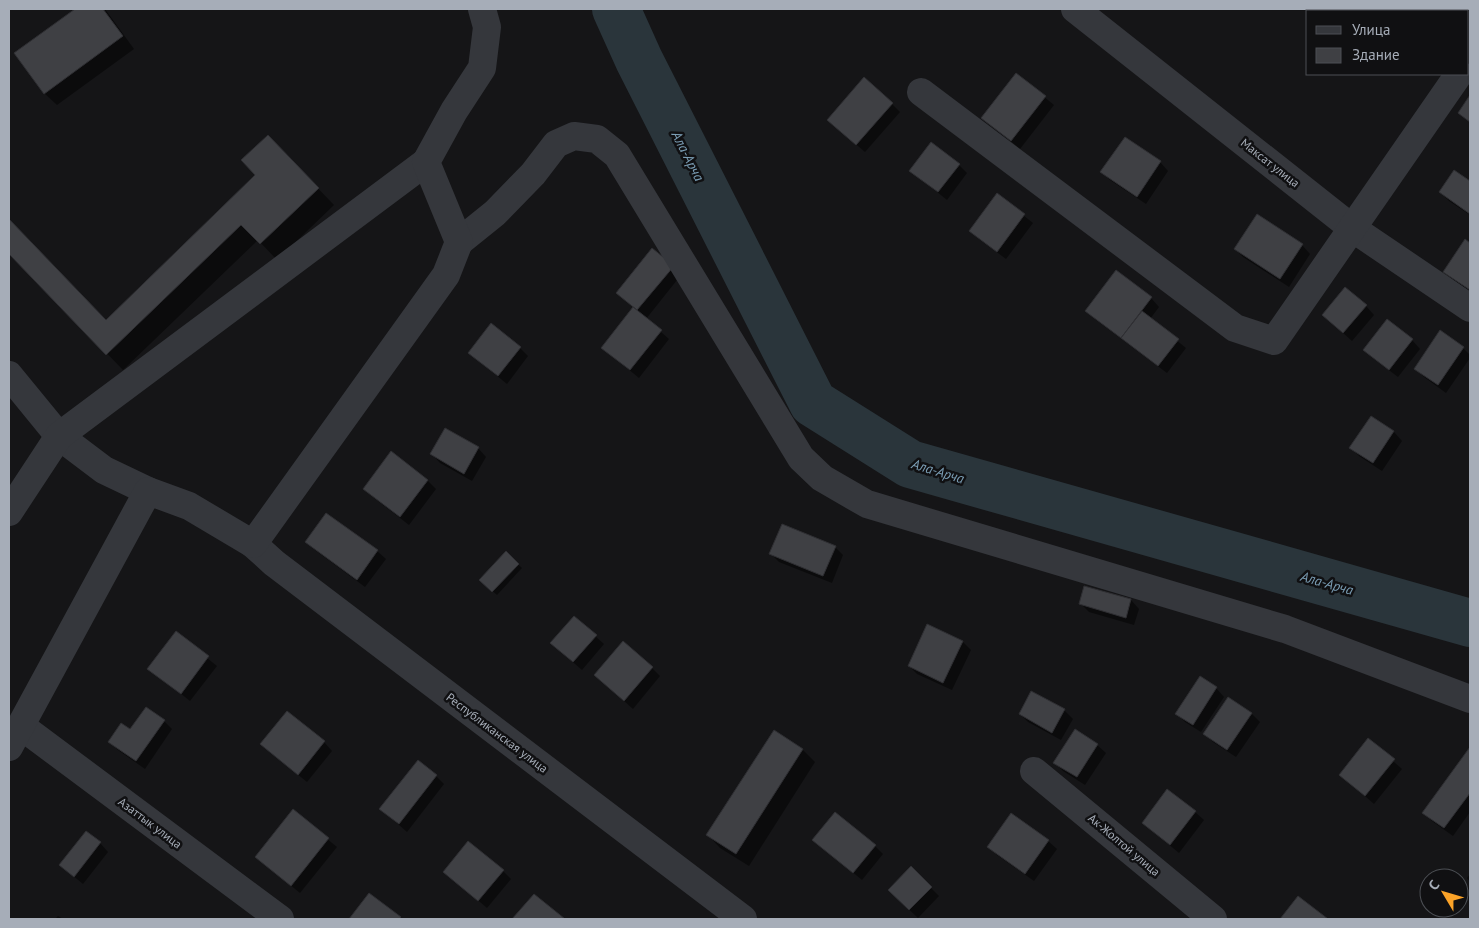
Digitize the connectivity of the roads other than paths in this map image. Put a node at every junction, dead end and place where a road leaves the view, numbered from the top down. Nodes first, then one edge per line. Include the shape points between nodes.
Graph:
1 (482, 9) edge
2 (1075, 9) edge
3 (1458, 75) edge
4 (921, 92) dead end
5 (426, 162) junction
6 (1352, 228) junction
7 (460, 242) junction
8 (1470, 308) edge
9 (9, 375) edge
10 (59, 436) junction
11 (148, 491) junction
12 (9, 512) edge
13 (253, 544) junction
14 (1470, 699) edge
15 (15, 736) edge
16 (1034, 771) dead end
17 (280, 919) edge
18 (743, 919) edge
19 (1213, 919) edge

1 - 5 street via 487,27 482,68
2 - 6 street, Максат улица
3 - 6 street
4 - 6 street via 1235,328 1274,341
5 - 7 street
5 - 10 street
6 - 8 street, Максат улица
7 - 13 street via 446,275
7 - 14 street via 533,174 556,144 574,136 597,139 617,155 801,458 822,478 867,504 1285,629
9 - 10 street, Республиканская улица
10 - 11 street, Республиканская улица via 104,470
10 - 12 street
11 - 13 street, Республиканская улица via 189,506
11 - 15 street
13 - 18 street, Республиканская улица
15 - 17 street, Азаттык улица
16 - 19 street, Ак-Жолтой улица

